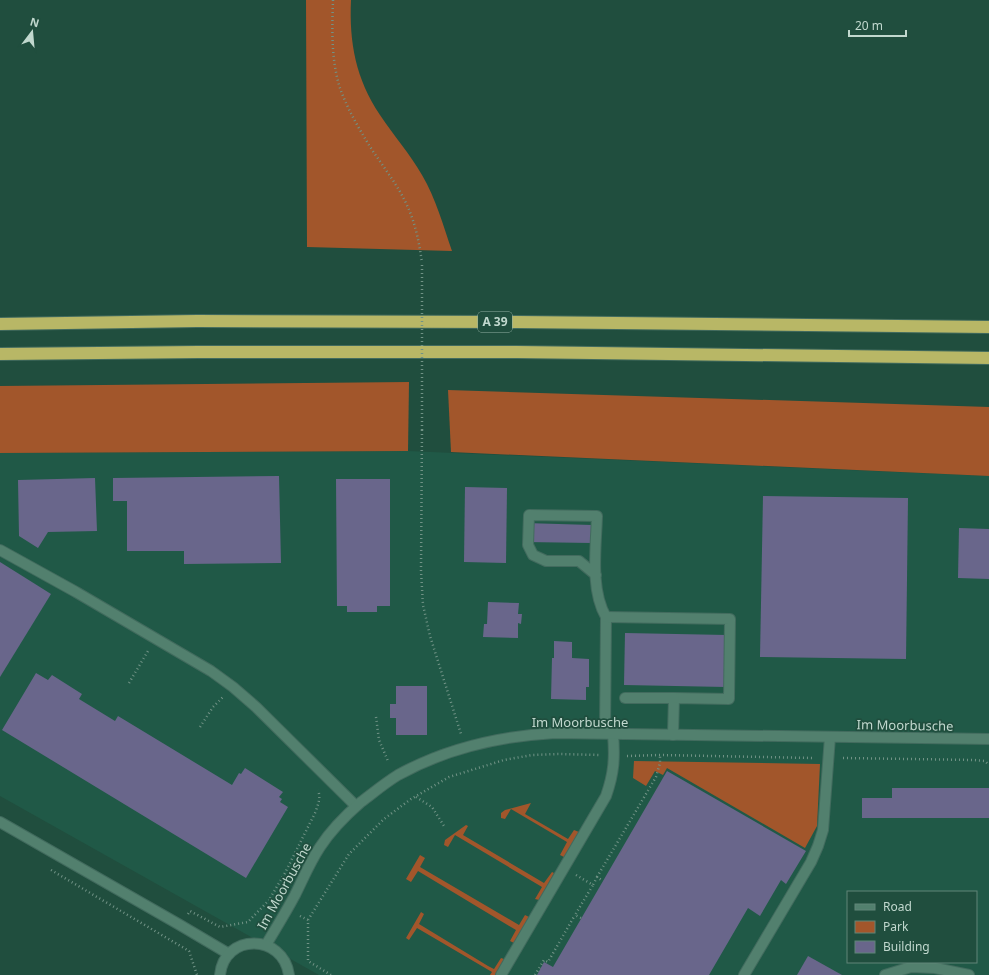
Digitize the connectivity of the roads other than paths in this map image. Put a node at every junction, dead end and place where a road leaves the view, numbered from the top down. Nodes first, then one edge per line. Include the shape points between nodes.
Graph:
1 (0, 324) edge
2 (989, 328) edge
3 (0, 354) edge
4 (989, 358) edge
5 (0, 550) edge
6 (596, 575) junction
7 (606, 617) junction
8 (625, 698) dead end
9 (674, 698) junction
10 (609, 734) junction
11 (673, 734) junction
12 (830, 737) junction
13 (989, 739) edge
14 (356, 806) junction
15 (0, 822) edge
16 (266, 945) junction
17 (229, 954) junction
18 (220, 975) edge
19 (289, 975) edge
20 (501, 975) edge
21 (744, 975) edge
22 (885, 975) edge
23 (969, 975) edge

1 - 2 highway, A 39 via 197,321 518,322
3 - 4 highway via 517,352
5 - 14 street via 211,671 267,717
6 - 6 street via 596,516 529,515 528,545 534,555 546,561 579,561
6 - 7 street via 599,600
7 - 9 street via 730,619 729,699
7 - 10 street
8 - 9 street
9 - 11 street
10 - 11 street, Im Moorbusche
10 - 14 street, Im Moorbusche via 529,734 465,748 420,764 379,788
10 - 20 street via 614,756 612,777 606,796
11 - 12 street, Im Moorbusche
12 - 13 street, Im Moorbusche
12 - 21 street via 823,830 818,846
14 - 16 street, Im Moorbusche via 320,846
15 - 17 street
16 - 17 street via 246,944
16 - 19 street via 280,954
17 - 18 street
22 - 23 street via 911,967 935,968

